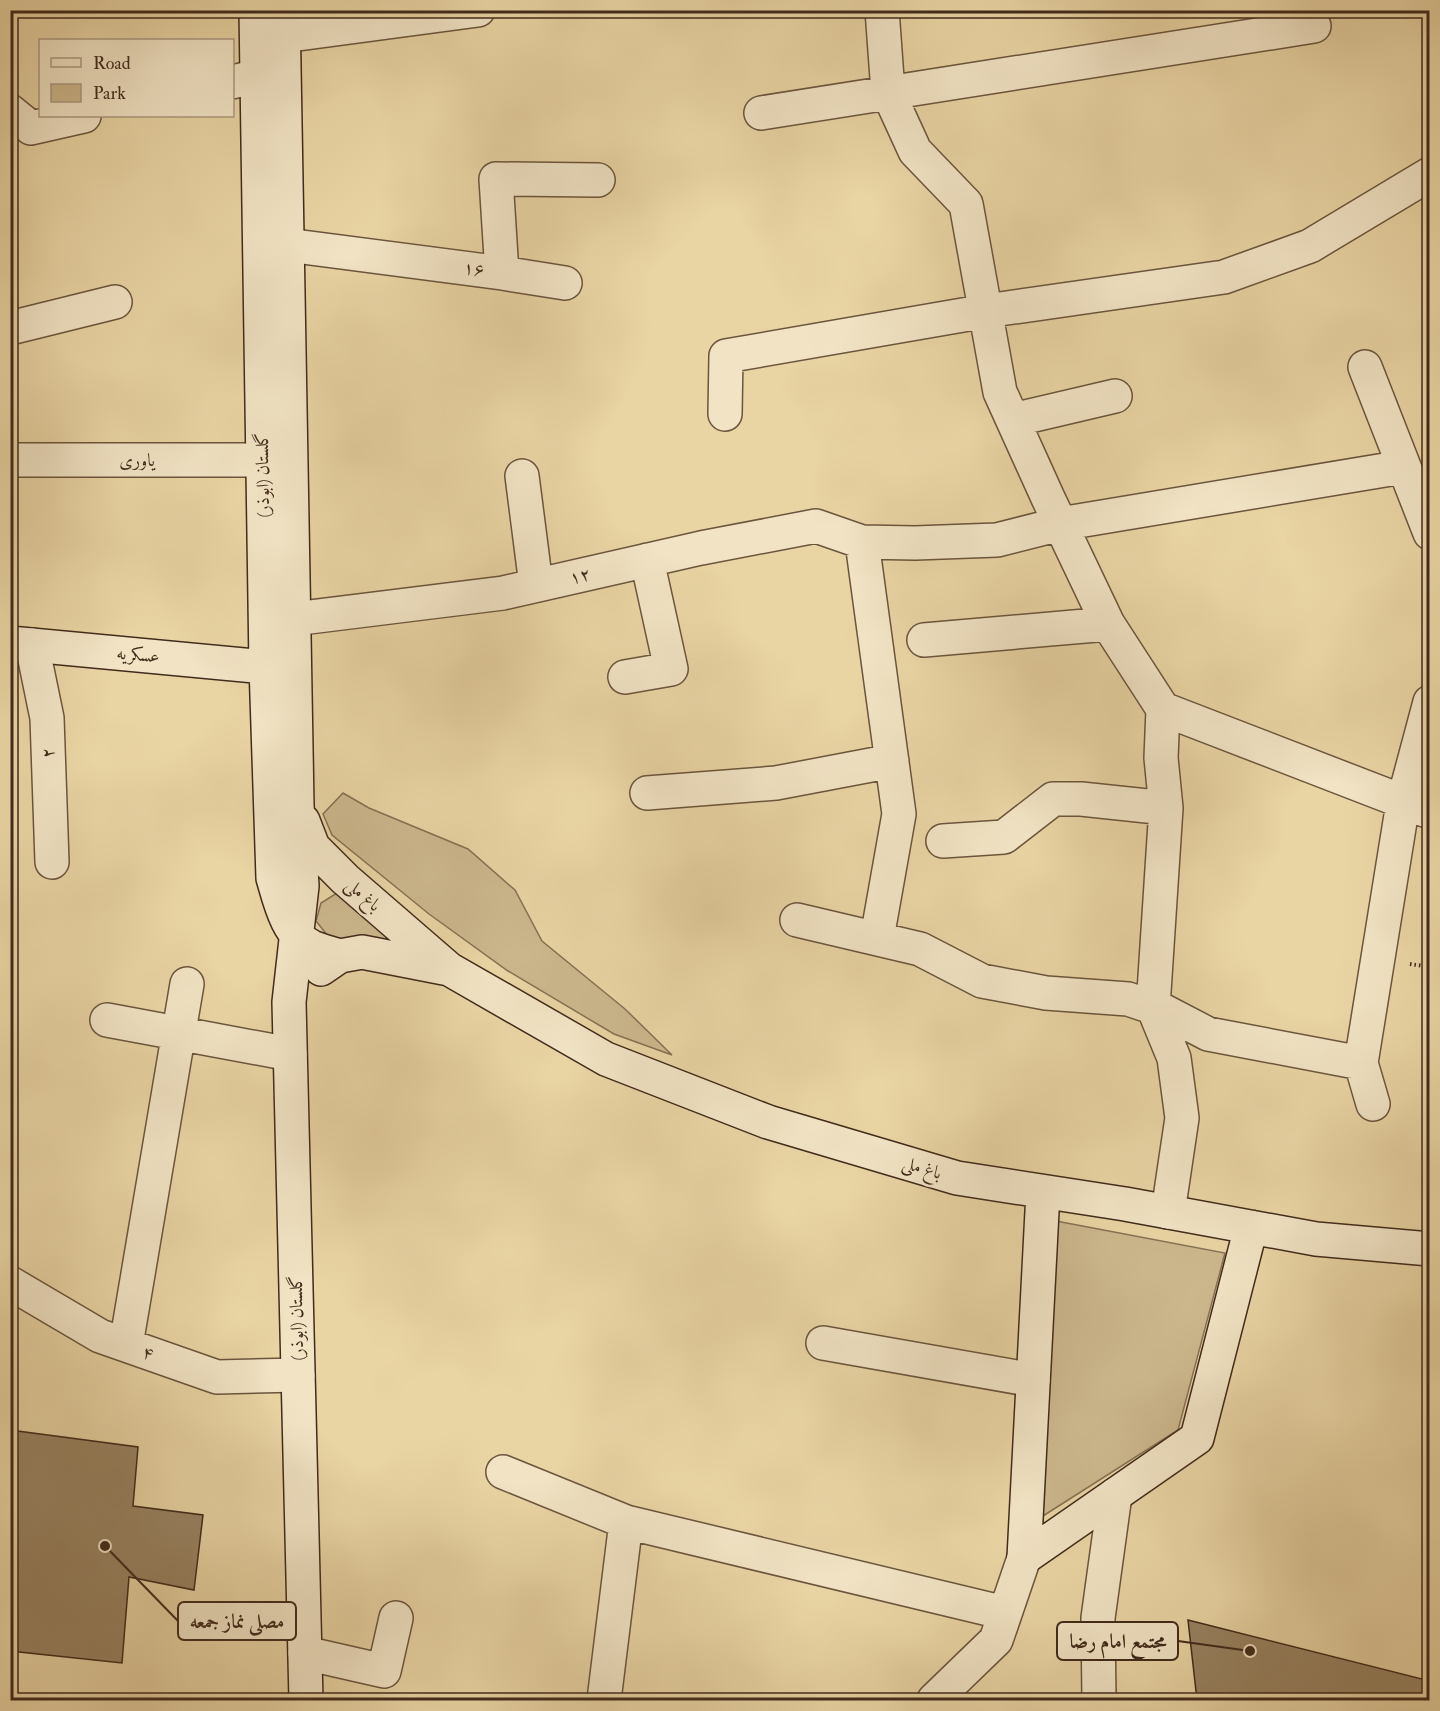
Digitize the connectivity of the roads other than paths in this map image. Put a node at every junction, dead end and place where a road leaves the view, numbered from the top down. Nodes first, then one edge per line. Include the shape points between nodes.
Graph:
1 (256, 10) edge
2 (478, 10) edge
3 (882, 10) edge
4 (283, 23) edge
5 (1314, 26) dead end
6 (245, 79) edge
7 (888, 92) junction
8 (10, 111) edge
9 (761, 112) dead end
10 (80, 117) edge
11 (1430, 174) edge
12 (598, 180) dead end
13 (273, 244) junction
14 (502, 273) junction
15 (565, 283) dead end
16 (115, 302) dead end
17 (986, 311) junction
18 (10, 328) edge
19 (1365, 367) dead end
20 (1115, 396) dead end
21 (725, 414) dead end
22 (1012, 420) junction
23 (10, 460) edge
24 (277, 460) junction
25 (1403, 467) junction
26 (522, 476) dead end
27 (1060, 524) junction
28 (1430, 533) edge
29 (862, 542) junction
30 (647, 560) junction
31 (536, 585) junction
32 (279, 618) junction
33 (1108, 624) junction
34 (924, 640) dead end
35 (21, 644) edge
36 (280, 668) junction
37 (625, 677) dead end
38 (1430, 702) edge
39 (1163, 709) junction
40 (892, 761) junction
41 (647, 793) dead end
42 (297, 805) junction
43 (1166, 808) junction
44 (1416, 808) edge
45 (943, 841) dead end
46 (52, 862) dead end
47 (797, 920) dead end
48 (297, 935) junction
49 (876, 938) junction
50 (340, 956) junction
51 (449, 969) junction
52 (187, 984) dead end
53 (289, 1002) junction
54 (1153, 1007) junction
55 (106, 1020) dead end
56 (179, 1033) junction
57 (290, 1054) junction
58 (1361, 1063) junction
59 (1373, 1104) dead end
60 (1043, 1191) junction
61 (1168, 1212) junction
62 (1251, 1227) junction
63 (1430, 1249) edge
64 (10, 1284) edge
65 (823, 1343) dead end
66 (126, 1345) junction
67 (298, 1375) junction
68 (1033, 1380) junction
69 (503, 1472) dead end
70 (1116, 1495) junction
71 (626, 1522) junction
72 (1024, 1558) junction
73 (1005, 1613) junction
74 (396, 1618) dead end
75 (305, 1653) junction
76 (306, 1701) edge
77 (604, 1701) edge
78 (934, 1701) edge
79 (1099, 1701) edge

1 - 6 street, گلستان (ابوذر)
2 - 4 street
3 - 7 street
4 - 6 street
4 - 13 street, گلستان (ابوذر)
5 - 7 street
6 - 13 street, گلستان (ابوذر)
7 - 9 street
7 - 17 street via 915,151 966,204
8 - 10 street via 31,128
11 - 17 street via 1310,246 1224,277
12 - 14 street, ۱۶ via 496,179
13 - 14 street, ۱۶
13 - 24 street, گلستان (ابوذر)
14 - 15 street
16 - 18 street
17 - 21 street via 726,356
17 - 22 street via 1000,392
19 - 25 street
20 - 22 street
22 - 27 street
23 - 24 street, یاوری
24 - 32 street, گلستان (ابوذر)
25 - 27 street, ۱۲
25 - 28 street
26 - 31 street
27 - 29 street, ۱۲ via 997,540
27 - 33 street
29 - 30 street, ۱۲ via 816,526
29 - 40 street
30 - 31 street, ۱۲
30 - 37 street via 671,669
31 - 32 street, ۱۲ via 503,593
32 - 36 street, گلستان (ابوذر)
33 - 34 street
33 - 39 street
35 - 36 street, عسکریه
35 - 46 street, ۲ via 47,718
36 - 42 street, گلستان (ابوذر)
36 - 48 street, گلستان (ابوذر) via 273,878 283,910
38 - 44 street
39 - 43 street via 1161,758
39 - 44 street
40 - 41 street via 776,783
40 - 49 street via 899,814
42 - 48 street, گلستان (ابوذر) via 302,886
42 - 51 street, باغ ملی via 313,847
43 - 45 street via 1053,799 1004,837
43 - 54 street
44 - 58 street
47 - 49 street
48 - 50 street via 312,947
48 - 53 street, گلستان (ابوذر)
49 - 54 street via 920,949 982,981 1046,993 1128,999
50 - 51 street, باغ ملی via 362,952
50 - 53 street, باغ ملی via 303,984
51 - 60 street, باغ ملی via 606,1059 768,1122 957,1178
52 - 56 street
53 - 57 street, گلستان (ابوذر)
54 - 58 street via 1208,1034
54 - 61 street via 1174,1058 1182,1118
55 - 56 street
56 - 57 street
56 - 66 street
57 - 67 street, گلستان (ابوذر)
58 - 59 street
60 - 61 street, باغ ملی
60 - 68 street
61 - 62 street, باغ ملی
62 - 63 street, باغ ملی via 1316,1239
62 - 70 street via 1197,1438
64 - 66 street, ۴ via 100,1336
65 - 68 street
66 - 67 street, ۴ via 217,1377
67 - 75 street, گلستان (ابوذر)
68 - 72 street
69 - 71 street
70 - 72 street
70 - 79 street via 1098,1618
71 - 73 street
71 - 77 street
72 - 73 street
73 - 78 street via 996,1640
74 - 75 street via 384,1671
75 - 76 street, گلستان (ابوذر)

